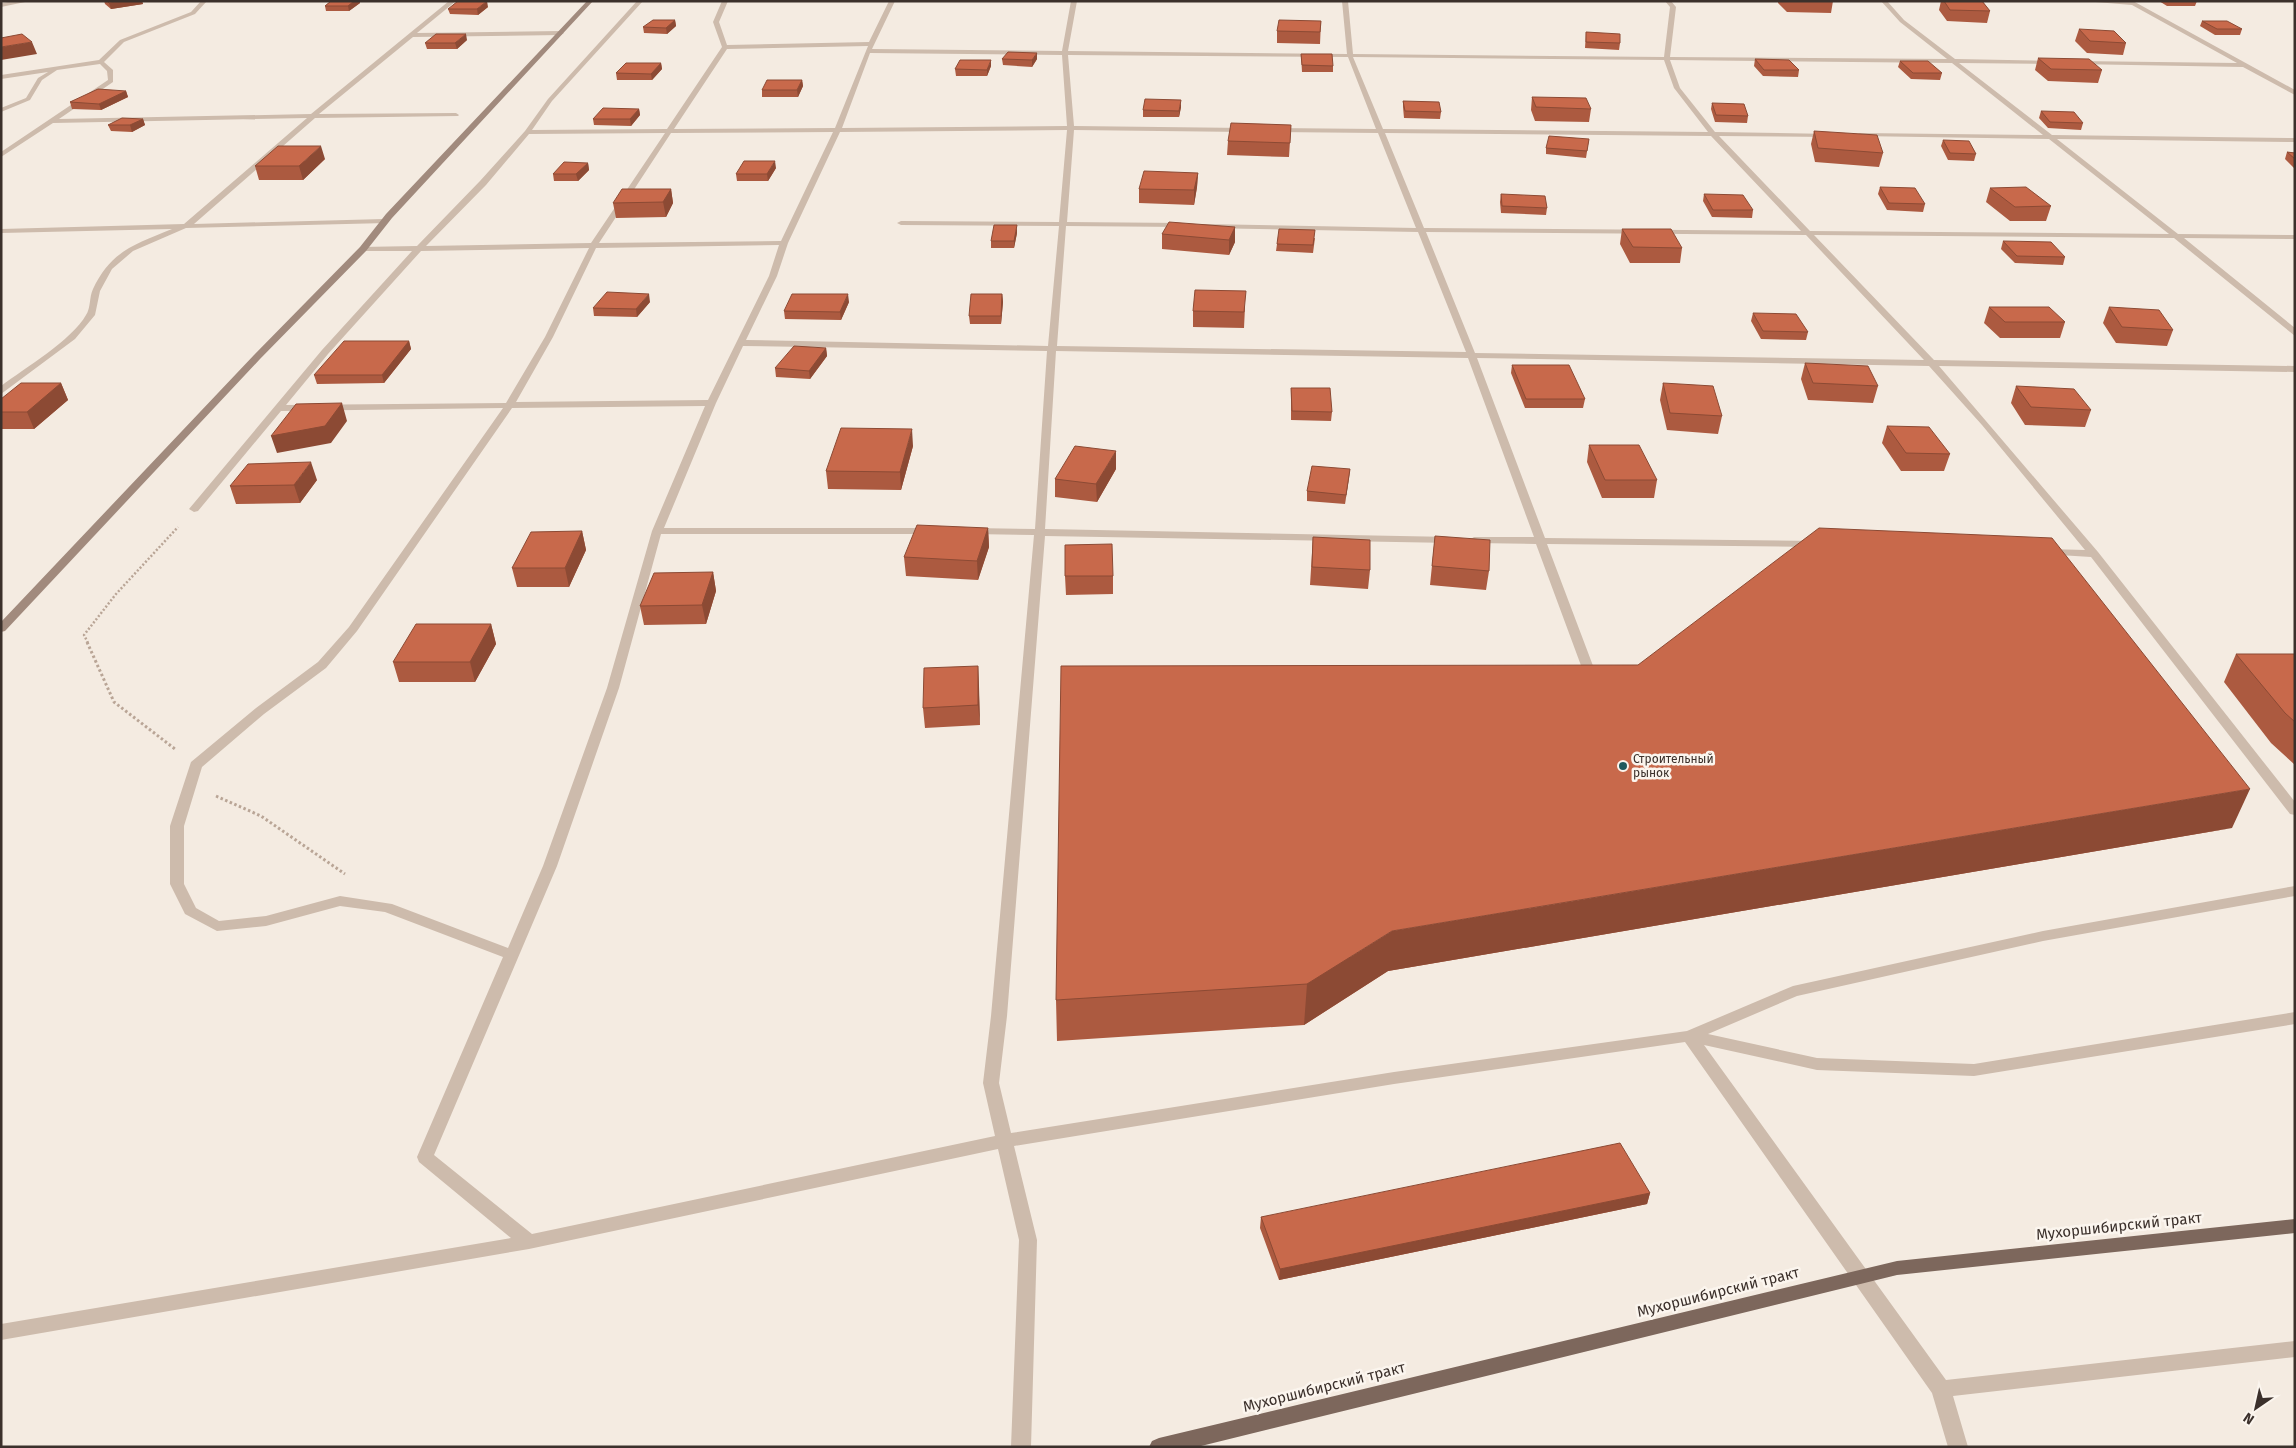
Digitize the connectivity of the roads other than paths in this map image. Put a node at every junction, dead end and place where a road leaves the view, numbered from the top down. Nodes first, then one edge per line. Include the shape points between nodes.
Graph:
1 (27, 1) edge
2 (204, 1) edge
3 (453, 1) edge
4 (590, 1) edge
5 (640, 1) edge
6 (725, 1) edge
7 (892, 1) edge
8 (1074, 1) edge
9 (1345, 1) edge
10 (1668, 1) edge
11 (1884, 1) edge
12 (2086, 1) edge
13 (2131, 2) edge
14 (1, 5) edge
15 (560, 33) junction
16 (412, 35) junction
17 (725, 47) junction
18 (869, 48) junction
19 (1064, 53) junction
20 (1350, 56) junction
21 (1667, 59) junction
22 (1953, 60) junction
23 (101, 62) junction
24 (2060, 62) edge
25 (2070, 62) edge
26 (2246, 65) junction
27 (61, 68) junction
28 (1, 77) edge
29 (2295, 94) edge
30 (1, 110) edge
31 (456, 115) dead end
32 (311, 118) junction
33 (52, 121) junction
34 (1071, 128) junction
35 (1255, 130) edge
36 (1265, 130) edge
37 (669, 131) junction
38 (837, 131) junction
39 (1381, 131) junction
40 (527, 132) junction
41 (1713, 134) junction
42 (1842, 135) edge
43 (1852, 135) edge
44 (2051, 137) junction
45 (2295, 140) edge
46 (1, 155) edge
47 (384, 221) junction
48 (901, 223) dead end
49 (1063, 223) junction
50 (188, 225) junction
51 (1, 230) edge
52 (1421, 230) junction
53 (1808, 233) junction
54 (2175, 235) junction
55 (2295, 237) edge
56 (784, 243) junction
57 (594, 245) junction
58 (419, 248) junction
59 (363, 249) junction
60 (2295, 333) edge
61 (740, 343) junction
62 (1052, 349) junction
63 (1472, 356) junction
64 (1932, 363) junction
65 (2295, 369) edge
66 (1, 391) edge
67 (711, 403) junction
68 (509, 406) junction
69 (278, 408) junction
70 (194, 509) road end
71 (657, 531) junction
72 (942, 531) edge
73 (962, 531) edge
74 (1040, 531) junction
75 (1541, 542) junction
76 (1826, 545) edge
77 (2034, 552) edge
78 (2094, 554) junction
79 (1, 629) edge
80 (1593, 684) edge
81 (2295, 811) edge
82 (2295, 890) edge
83 (512, 955) junction
84 (2295, 1018) edge
85 (1689, 1036) junction
86 (1004, 1141) junction
87 (2295, 1226) edge
88 (529, 1242) junction
89 (1861, 1277) junction
90 (1, 1332) edge
91 (2295, 1348) edge
92 (1941, 1389) junction
93 (1021, 1447) edge
94 (1159, 1447) edge
95 (1958, 1447) edge

1 - 14 street
2 - 23 street via 193,13 122,41
3 - 16 street
4 - 15 street
5 - 40 street via 550,100
6 - 17 street via 716,22
7 - 18 street
8 - 19 street
9 - 20 street
10 - 21 street via 1672,7
11 - 22 street via 1902,20
12 - 13 street
13 - 26 street
15 - 16 street
15 - 47 street
16 - 32 street
17 - 18 street
17 - 37 street
18 - 19 street
18 - 38 street
19 - 20 street
19 - 34 street
20 - 21 street
20 - 39 street
21 - 22 street
21 - 41 street via 1677,88
22 - 24 street
22 - 44 street
23 - 27 street
23 - 33 street via 110,70 111,81
25 - 26 street
26 - 29 street
27 - 28 street
27 - 30 street via 40,79 28,99
31 - 32 street
32 - 33 street
32 - 50 street
33 - 46 street
34 - 35 street
34 - 38 street
34 - 49 street
36 - 39 street
37 - 38 street
37 - 40 street
37 - 57 street
38 - 56 street
39 - 41 street
39 - 52 street
40 - 58 street via 483,183
41 - 42 street
41 - 53 street
43 - 44 street
44 - 45 street
44 - 54 street
47 - 50 street
47 - 59 street
48 - 49 street
49 - 52 street
49 - 62 street
50 - 51 street
50 - 66 street via 130,249 109,268 96,291 91,314 72,337
52 - 53 street
52 - 63 street
53 - 54 street
53 - 64 street
54 - 55 street
54 - 60 street
56 - 57 street
56 - 61 street via 773,276
57 - 58 street
57 - 68 street via 549,337
58 - 59 street
58 - 69 street
59 - 79 street
61 - 62 street
61 - 67 street
62 - 63 street
62 - 74 street
63 - 64 street
63 - 75 street
64 - 65 street
64 - 78 street
67 - 68 street
67 - 71 street
68 - 69 street
68 - 83 street via 353,629 322,665 260,711 196,765 177,826 177,884 190,911 217,926 266,921 340,901 387,907
69 - 70 street
71 - 72 street
71 - 83 street via 613,688 550,866
73 - 74 street
74 - 75 street
74 - 86 street via 991,1083
75 - 76 street
75 - 80 street
77 - 78 street
78 - 81 street
82 - 85 street via 2043,936 1794,990
83 - 88 street via 425,1157
84 - 85 street via 1974,1070 1817,1064
85 - 86 street via 1394,1078
85 - 89 street
86 - 88 street
86 - 93 street via 1028,1240
87 - 89 main road, Мухоршибирский тракт via 1897,1268
88 - 90 street
89 - 92 street
89 - 94 main road, Мухоршибирский тракт
91 - 92 street
92 - 95 street

